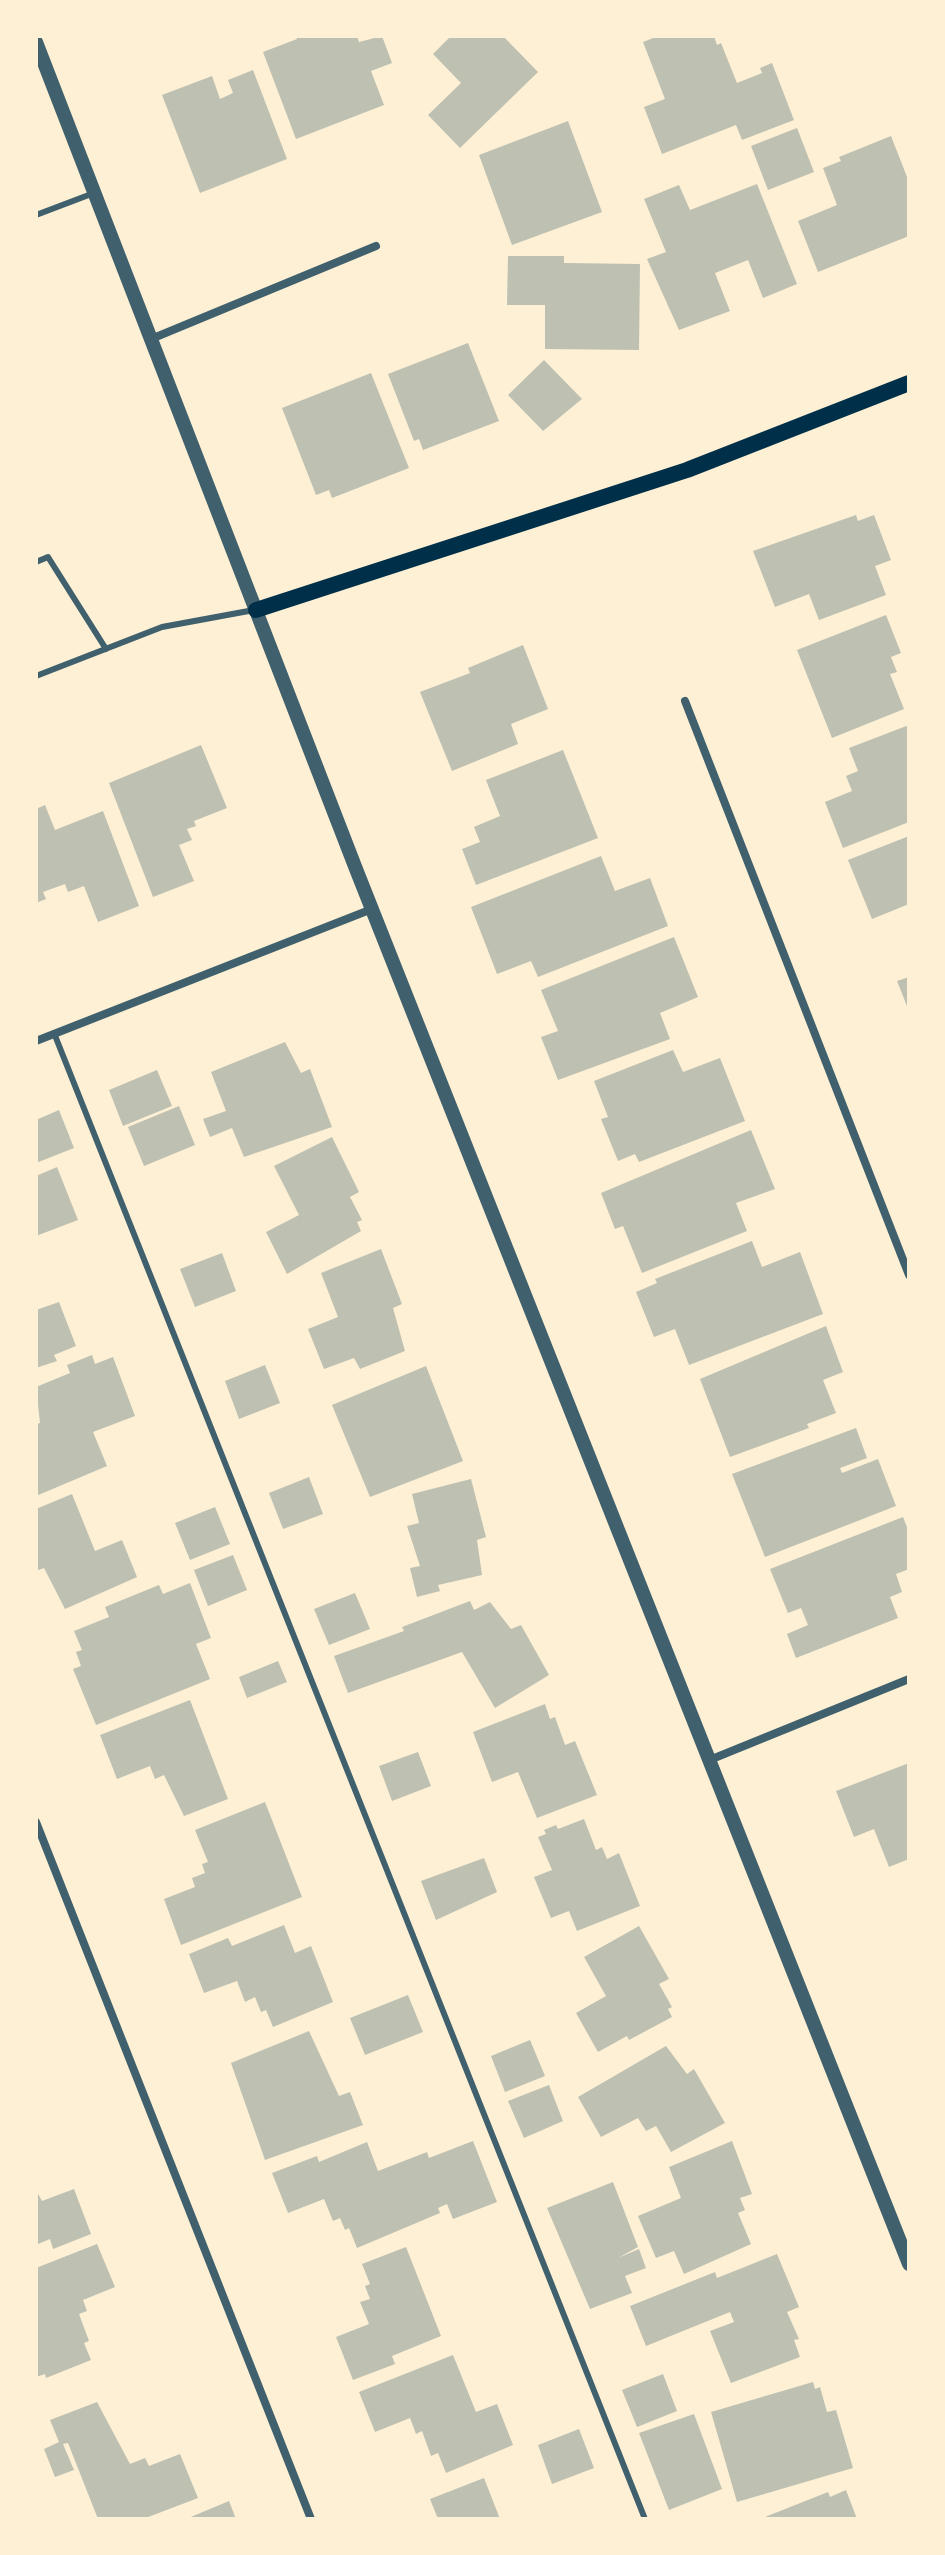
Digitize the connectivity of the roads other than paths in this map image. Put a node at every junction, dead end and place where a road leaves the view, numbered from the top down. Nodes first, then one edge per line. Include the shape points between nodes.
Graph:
1 (36, 42) edge
2 (94, 193) junction
3 (36, 215) edge
4 (376, 246) dead end
5 (151, 339) junction
6 (909, 383) edge
7 (36, 562) edge
8 (256, 610) junction
9 (106, 649) junction
10 (36, 676) edge
11 (685, 701) dead end
12 (372, 909) junction
13 (54, 1033) junction
14 (36, 1041) edge
15 (909, 1275) edge
16 (909, 1679) edge
17 (707, 1761) junction
18 (36, 1822) edge
19 (909, 2264) edge
20 (311, 2519) edge
21 (645, 2519) edge

1 - 2 street
2 - 3 lane
2 - 5 street
4 - 5 street
5 - 8 street
6 - 8 main road via 673,475
7 - 9 lane via 48,557
8 - 9 lane via 162,627
8 - 12 street
9 - 10 lane
11 - 15 street
12 - 13 street
12 - 17 street
13 - 14 street
13 - 21 lane
16 - 17 street
17 - 19 street
18 - 20 street

